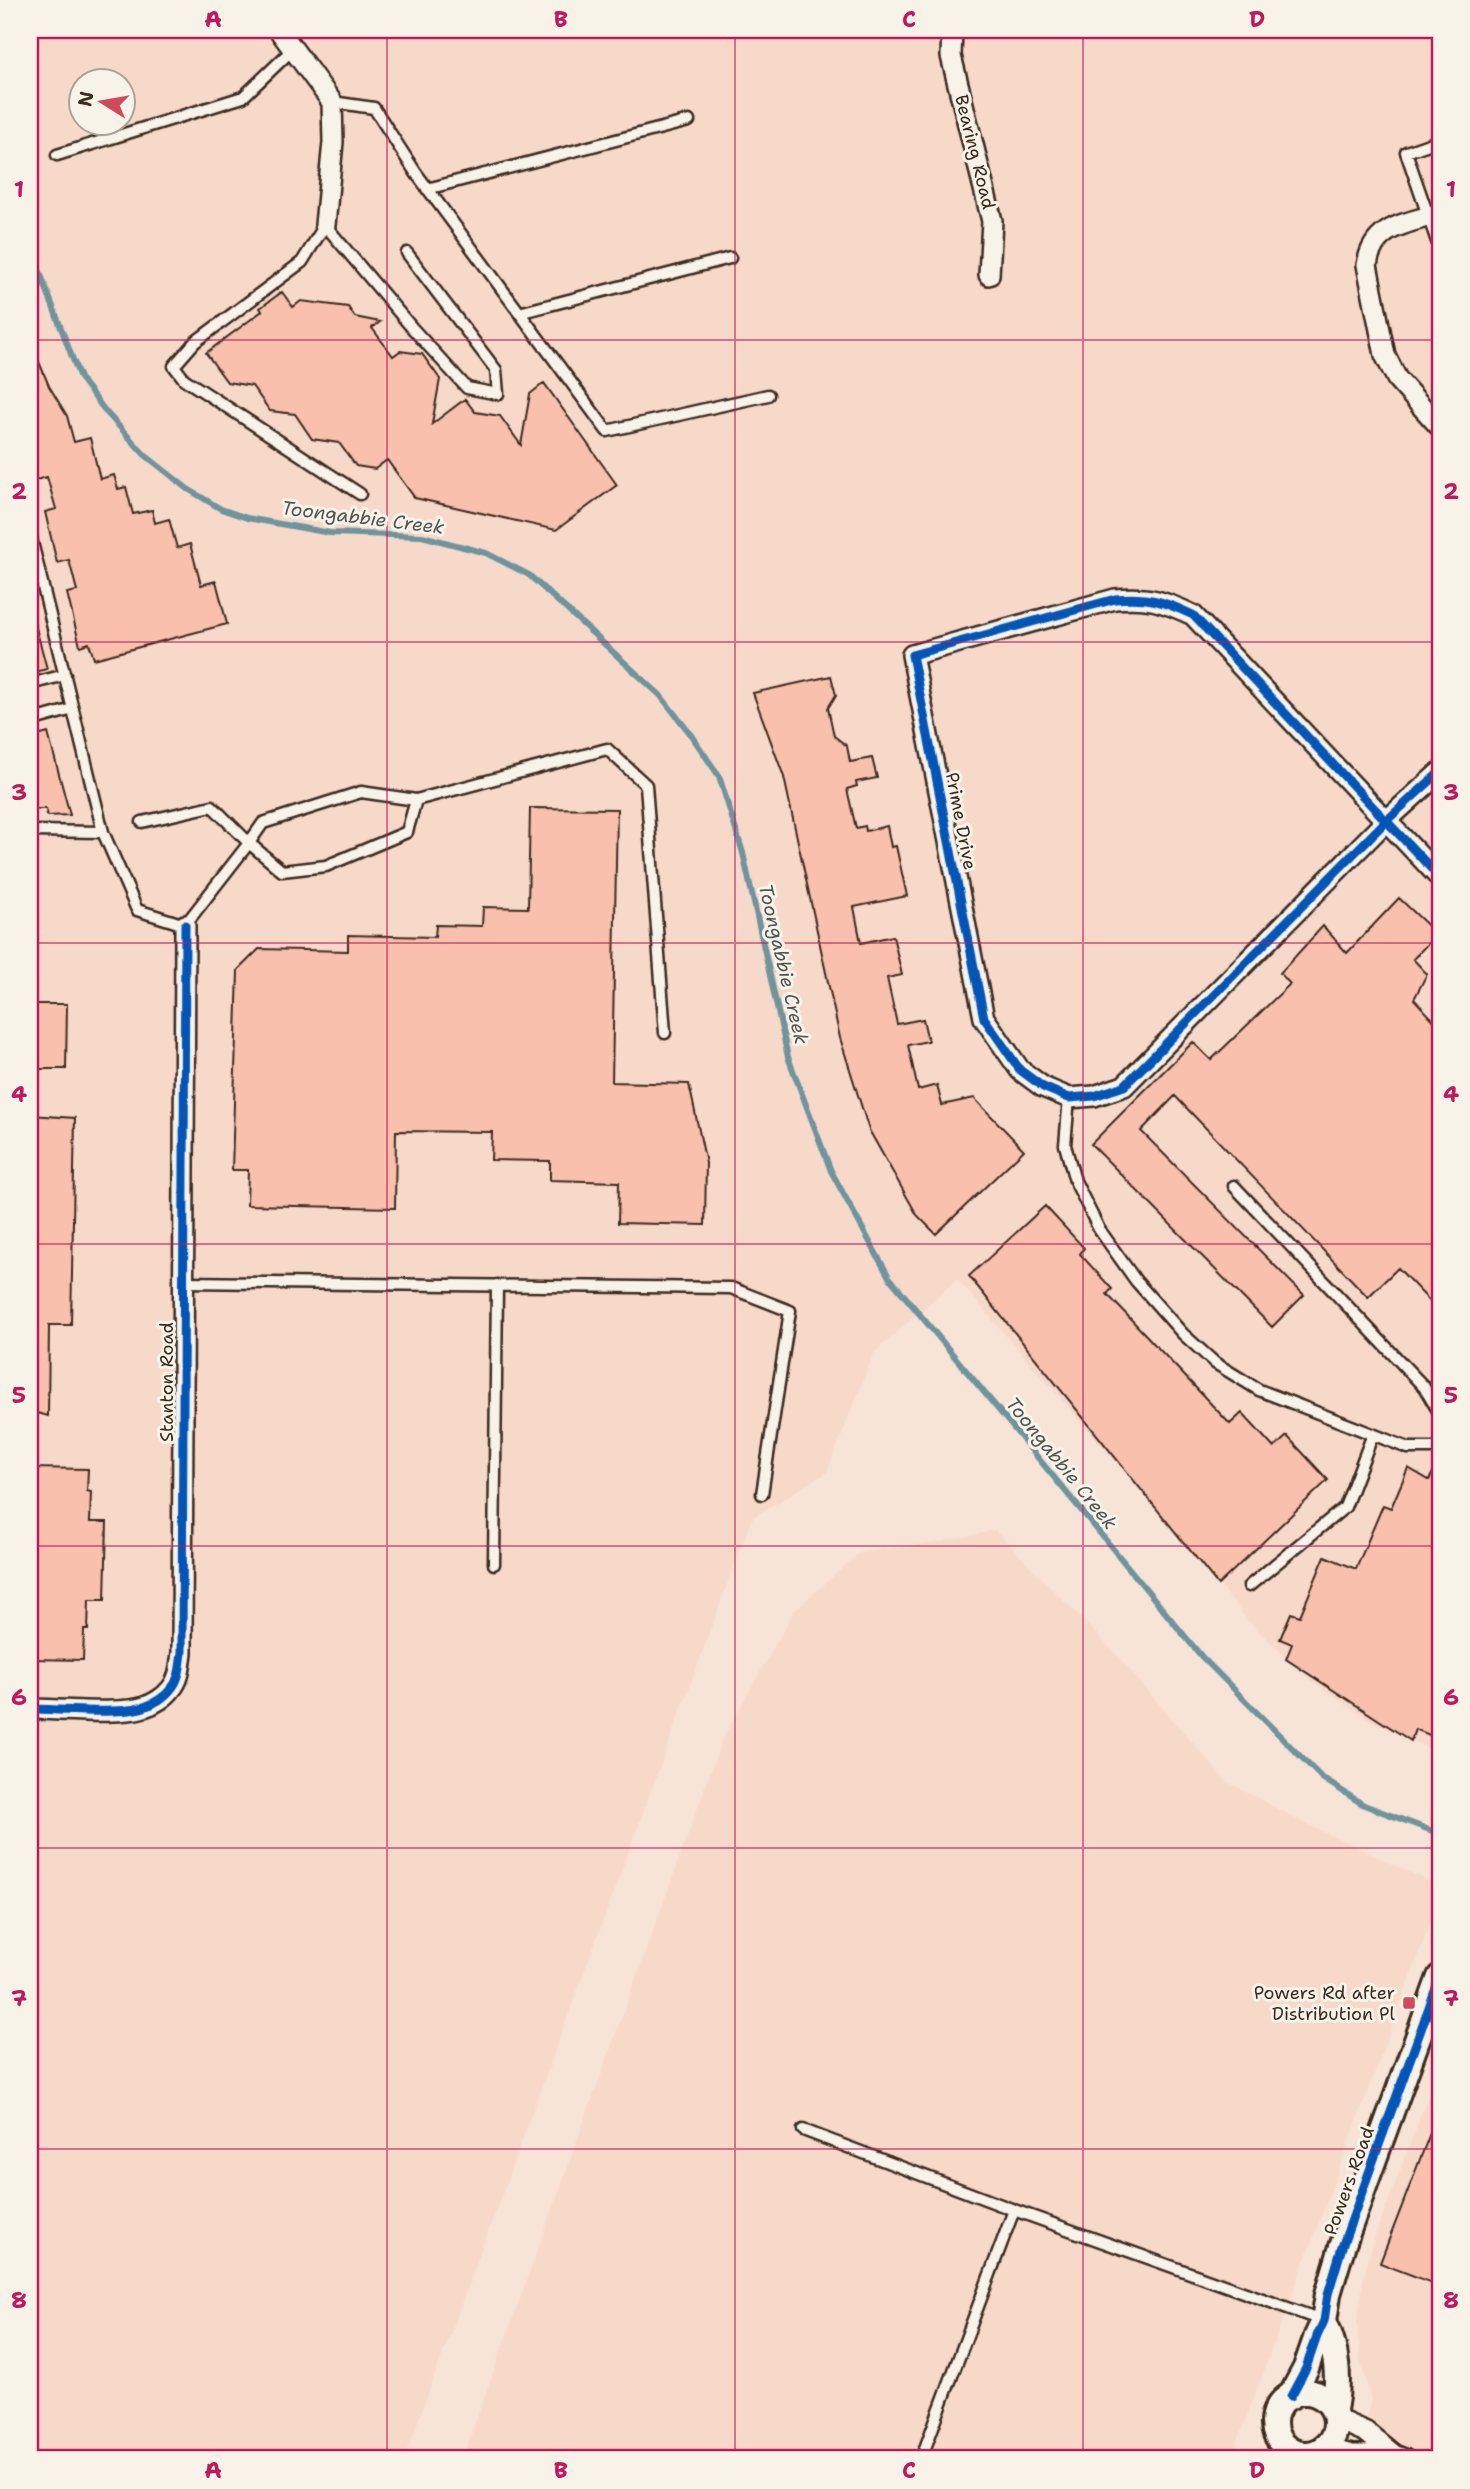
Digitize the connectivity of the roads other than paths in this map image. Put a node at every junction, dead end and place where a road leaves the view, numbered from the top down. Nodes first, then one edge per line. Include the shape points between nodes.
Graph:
1 (279, 30) edge
2 (952, 30) edge
3 (293, 49) junction
4 (332, 102) junction
5 (689, 121) dead end
6 (1440, 140) edge
7 (57, 155) dead end
8 (427, 189) junction
9 (1434, 215) edge
10 (325, 225) junction
11 (1440, 250) edge
12 (407, 253) dead end
13 (730, 257) dead end
14 (989, 275) dead end
15 (519, 313) junction
16 (768, 395) dead end
17 (1440, 427) edge
18 (360, 494) dead end
19 (30, 534) edge
20 (31, 548) edge
21 (65, 675) junction
22 (30, 684) edge
23 (73, 709) junction
24 (30, 721) edge
25 (1440, 772) edge
26 (416, 800) junction
27 (1386, 821) junction
28 (142, 822) dead end
29 (30, 831) edge
30 (103, 832) junction
31 (249, 843) junction
32 (1440, 878) edge
33 (185, 925) junction
34 (666, 1033) dead end
35 (1069, 1098) junction
36 (1234, 1186) dead end
37 (184, 1282) junction
38 (497, 1285) junction
39 (1440, 1414) edge
40 (1373, 1434) junction
41 (1440, 1448) edge
42 (762, 1494) dead end
43 (494, 1563) dead end
44 (1249, 1586) dead end
45 (30, 1709) edge
46 (1440, 1977) edge
47 (803, 2130) dead end
48 (1014, 2210) junction
49 (1324, 2320) junction
50 (1291, 2396) junction
51 (1335, 2414) junction
52 (1280, 2451) edge
53 (1317, 2454) edge
54 (1399, 2457) edge
55 (921, 2459) edge

1 - 3 street
2 - 14 street, Bearing Road via 951,56 992,221
3 - 4 street
3 - 7 lane via 243,97
4 - 8 lane via 374,108
4 - 10 street
5 - 8 lane
6 - 9 lane via 1406,152
8 - 15 lane
9 - 11 lane
9 - 17 street via 1386,230 1369,251 1367,265 1385,355 1397,379
10 - 12 lane via 467,388 498,394 496,370
10 - 18 lane via 302,262 195,342 174,366 184,379
13 - 15 lane
15 - 16 lane via 607,431
19 - 20 lane
20 - 21 lane
21 - 22 lane
21 - 23 lane
23 - 24 lane
23 - 30 lane
25 - 27 street
26 - 31 lane via 361,792 263,823
26 - 31 lane via 407,832 326,866 282,871
26 - 34 lane via 607,749 646,785
27 - 32 street
27 - 35 street via 1124,1086
27 - 35 street, Prime Drive via 1193,615 1164,601 1140,596 1115,599 912,655 984,1018 1020,1070
28 - 31 lane via 212,806
29 - 30 lane
30 - 33 lane via 137,910
31 - 33 lane
33 - 37 street, Stanton Road
35 - 40 lane via 1065,1145 1075,1181 1099,1229 1151,1299 1215,1363 1259,1390
36 - 39 lane via 1424,1387
37 - 38 lane
37 - 45 street, Stanton Road via 179,1677 171,1690 143,1708
38 - 42 lane via 731,1288 790,1311
38 - 43 lane
40 - 41 lane via 1408,1448
40 - 44 lane via 1345,1507
46 - 49 street, Powers Road via 1338,2258
47 - 48 lane
48 - 49 lane
48 - 55 lane
49 - 50 street, Powers Road
49 - 51 street, Powers Road via 1334,2348
50 - 51 street via 1315,2394 1329,2403
50 - 52 street via 1275,2417
51 - 53 street via 1334,2435
51 - 54 street
52 - 53 street
53 - 54 street

